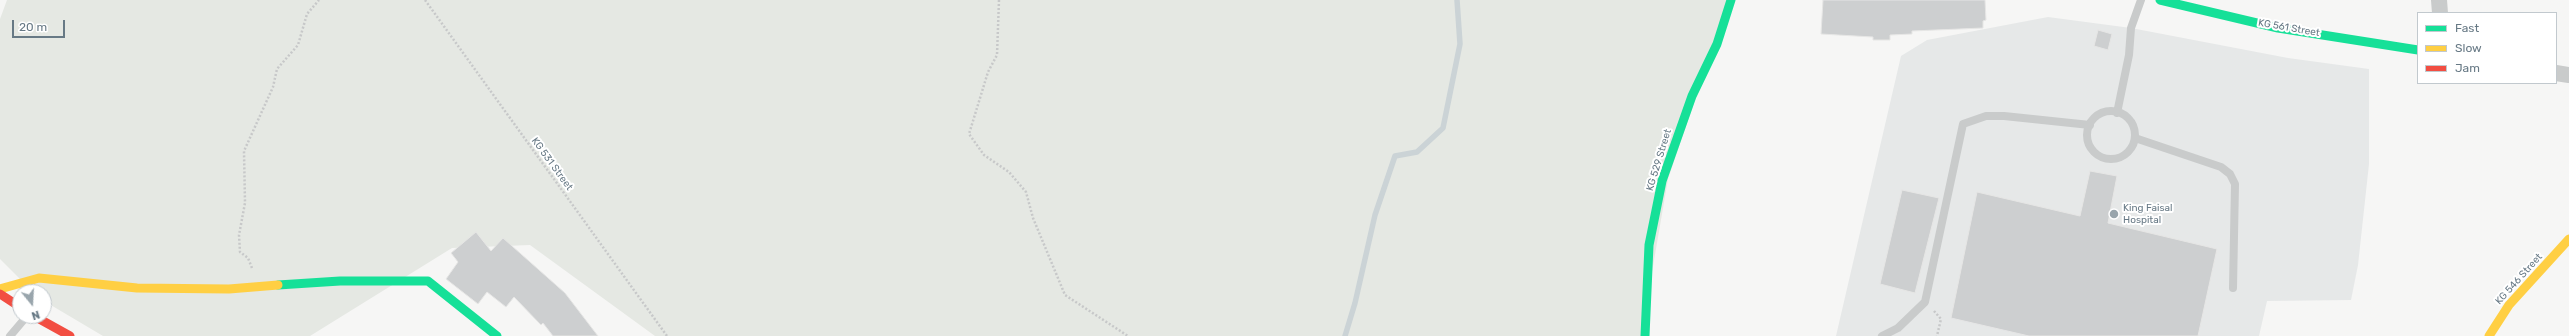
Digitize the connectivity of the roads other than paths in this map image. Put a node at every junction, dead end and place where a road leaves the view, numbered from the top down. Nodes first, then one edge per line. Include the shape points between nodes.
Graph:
1 (1731, 0) edge
2 (2141, 0) edge
3 (2160, 0) edge
4 (2439, 0) edge
5 (2440, 12) edge
6 (2417, 50) edge
7 (2557, 73) edge
8 (2569, 75) edge
9 (2117, 113) junction
10 (2090, 125) junction
11 (2135, 138) junction
12 (2569, 239) edge
13 (2233, 288) dead end
14 (0, 289) edge
15 (0, 294) edge
16 (12, 302) edge
17 (20, 324) edge
18 (48, 324) edge
19 (1897, 332) edge
20 (10, 336) edge
21 (70, 336) edge
22 (497, 336) edge
23 (1645, 336) edge
24 (1882, 336) edge
25 (2489, 336) edge

1 - 23 street, KG 529 Street via 1717,44 1692,96 1662,181 1649,245
2 - 9 lane via 2131,28 2129,55
3 - 6 street, KG 561 Street via 2278,28
4 - 5 street
7 - 8 street
9 - 10 lane via 2101,114
9 - 11 lane via 2130,120
10 - 11 lane via 2088,142 2092,149 2104,158 2112,159 2126,154
10 - 19 lane via 2004,116 1986,116 1963,124 1925,302
11 - 13 lane via 2221,167 2230,174 2235,184
12 - 25 street, KG 546 Street via 2509,305
14 - 22 street via 38,278 137,288 249,288 340,281 428,281
15 - 16 street
17 - 20 lane
18 - 21 street
19 - 24 lane

